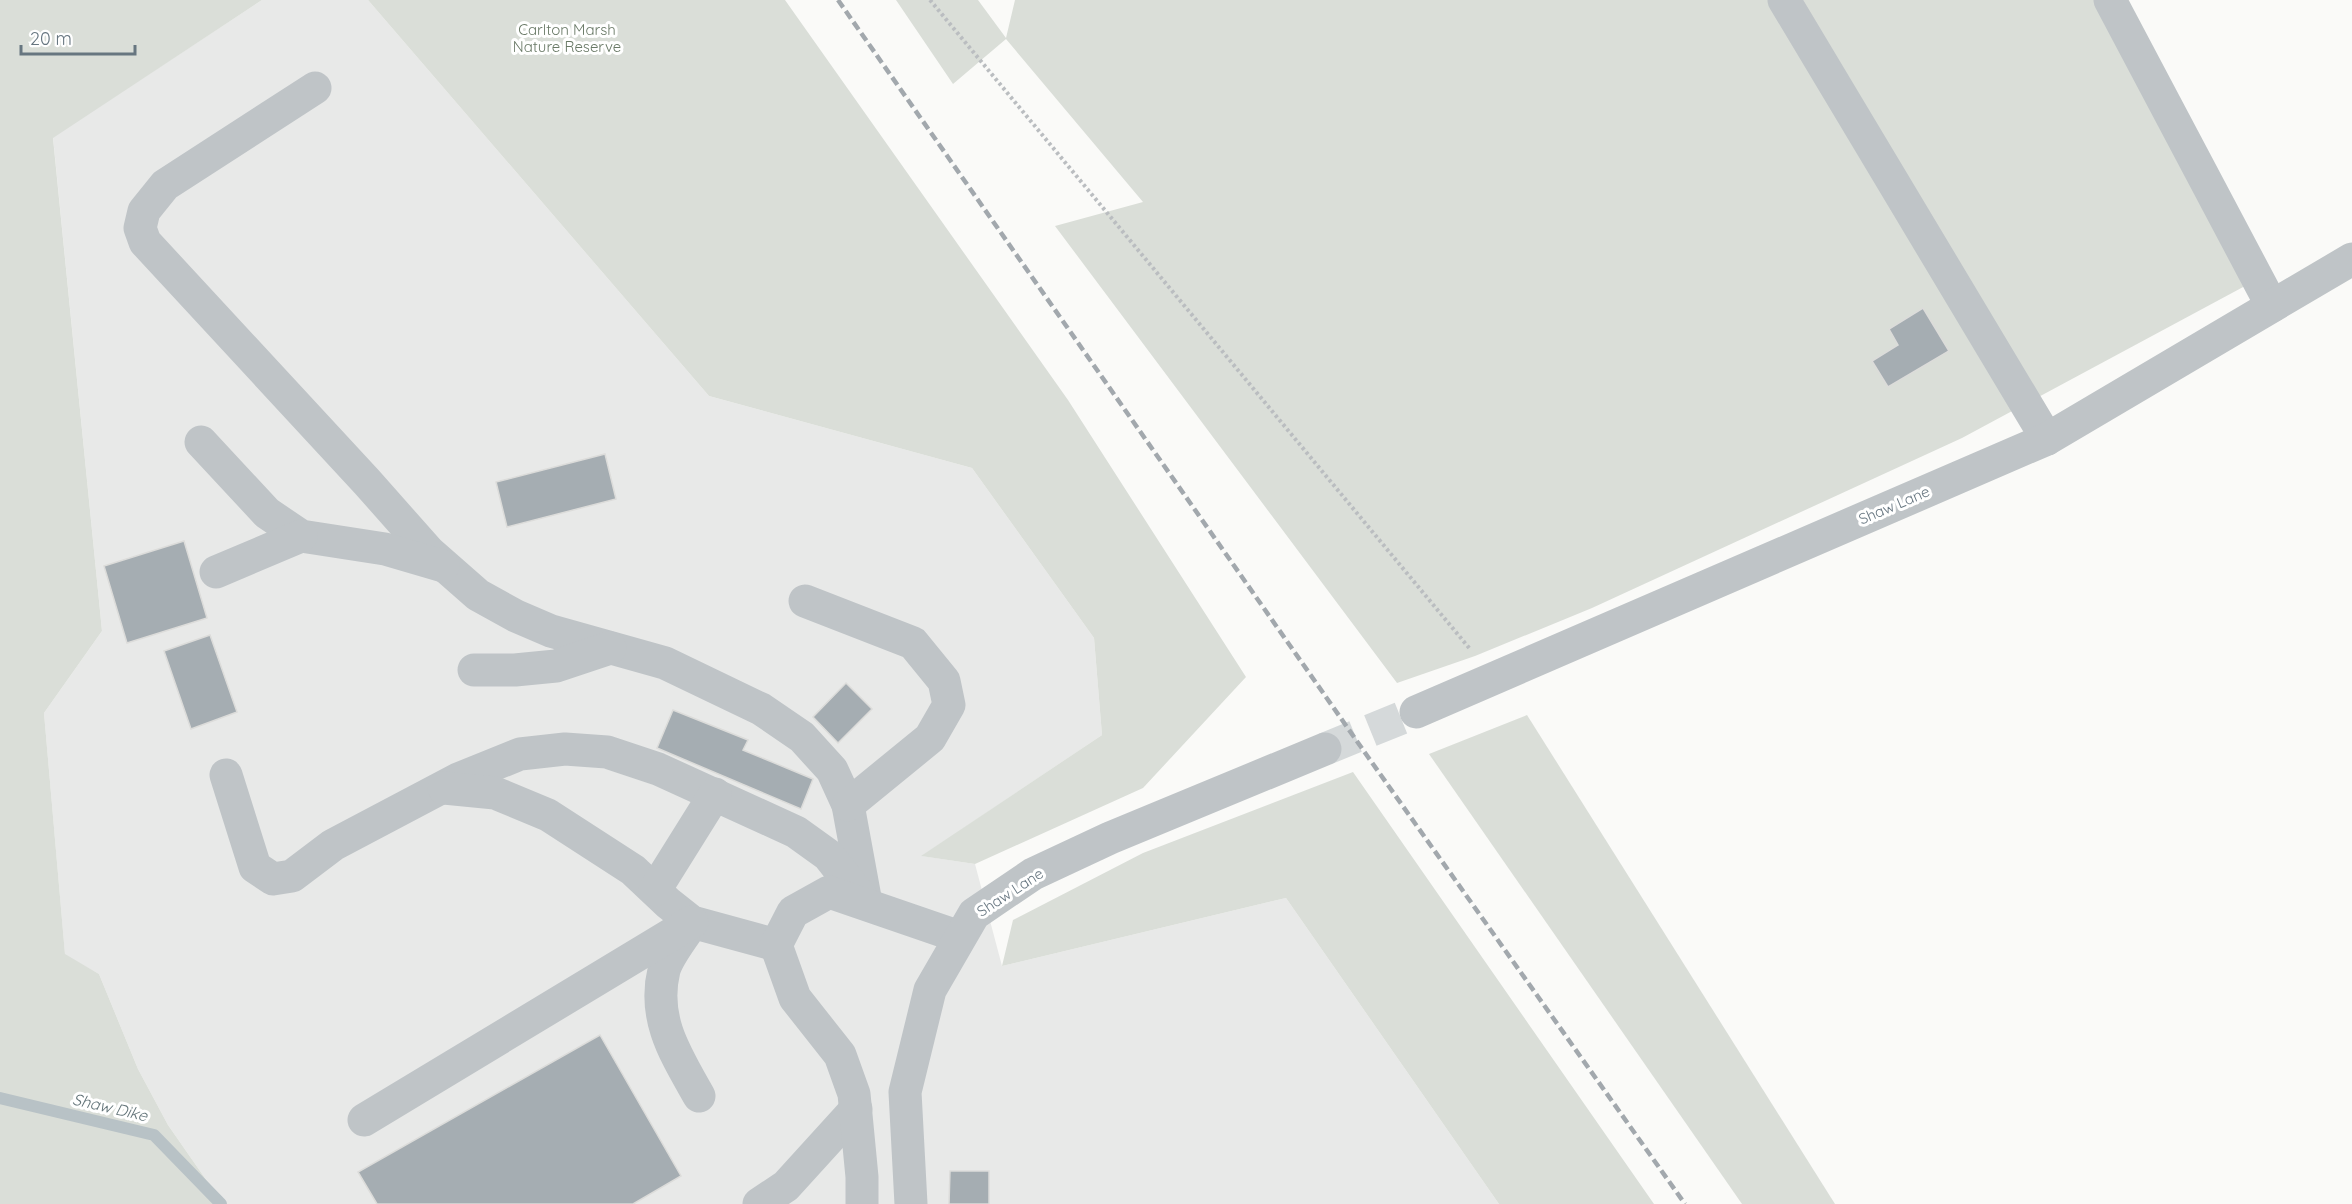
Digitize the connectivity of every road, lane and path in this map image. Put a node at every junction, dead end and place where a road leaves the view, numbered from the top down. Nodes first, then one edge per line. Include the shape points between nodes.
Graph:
1 (930, 0) edge
2 (1784, 0) edge
3 (2110, 0) edge
4 (315, 88) dead end
5 (2352, 259) edge
6 (2272, 306) junction
7 (2046, 439) junction
8 (201, 442) dead end
9 (301, 536) junction
10 (447, 568) junction
11 (216, 572) dead end
12 (805, 601) dead end
13 (610, 648) junction
14 (1475, 656) dead end
15 (474, 670) dead end
16 (1416, 712) tunnel mouth
17 (1325, 749) tunnel mouth
18 (226, 775) dead end
19 (441, 788) junction
20 (715, 794) junction
21 (848, 805) junction
22 (655, 890) junction
23 (866, 903) junction
24 (692, 922) junction
25 (960, 937) junction
26 (776, 945) junction
27 (699, 1096) dead end
28 (855, 1109) junction
29 (364, 1119) dead end
30 (759, 1204) edge
31 (862, 1204) edge
32 (911, 1204) edge

1 - 14 path
2 - 7 street
3 - 6 street
4 - 10 street via 165,185 144,211 141,228 145,242 171,273
5 - 6 street, Shaw Lane
6 - 7 street, Shaw Lane
7 - 16 street, Shaw Lane
8 - 9 street via 267,513
9 - 10 street via 385,549
9 - 11 street
10 - 13 street via 478,595 516,616
12 - 21 street via 913,643 944,681 949,705 930,738
13 - 15 street via 556,666
13 - 21 street via 665,663 761,709 802,737 832,770
17 - 25 street, Shaw Lane via 1033,874 974,914
18 - 19 street via 255,867 273,879 291,876 333,845
19 - 20 street via 520,754 565,748 607,752
19 - 22 street via 495,793 548,815 633,870
20 - 22 street
20 - 23 street via 796,832 828,855
21 - 23 street
22 - 24 street
23 - 25 street
23 - 26 street via 829,892 793,912
24 - 26 street
24 - 27 street via 664,969 661,1009 669,1042
24 - 29 street
25 - 32 street, Shaw Lane via 930,990 905,1092
26 - 28 street via 795,998 840,1055 854,1094
28 - 30 street via 786,1186
28 - 31 street

